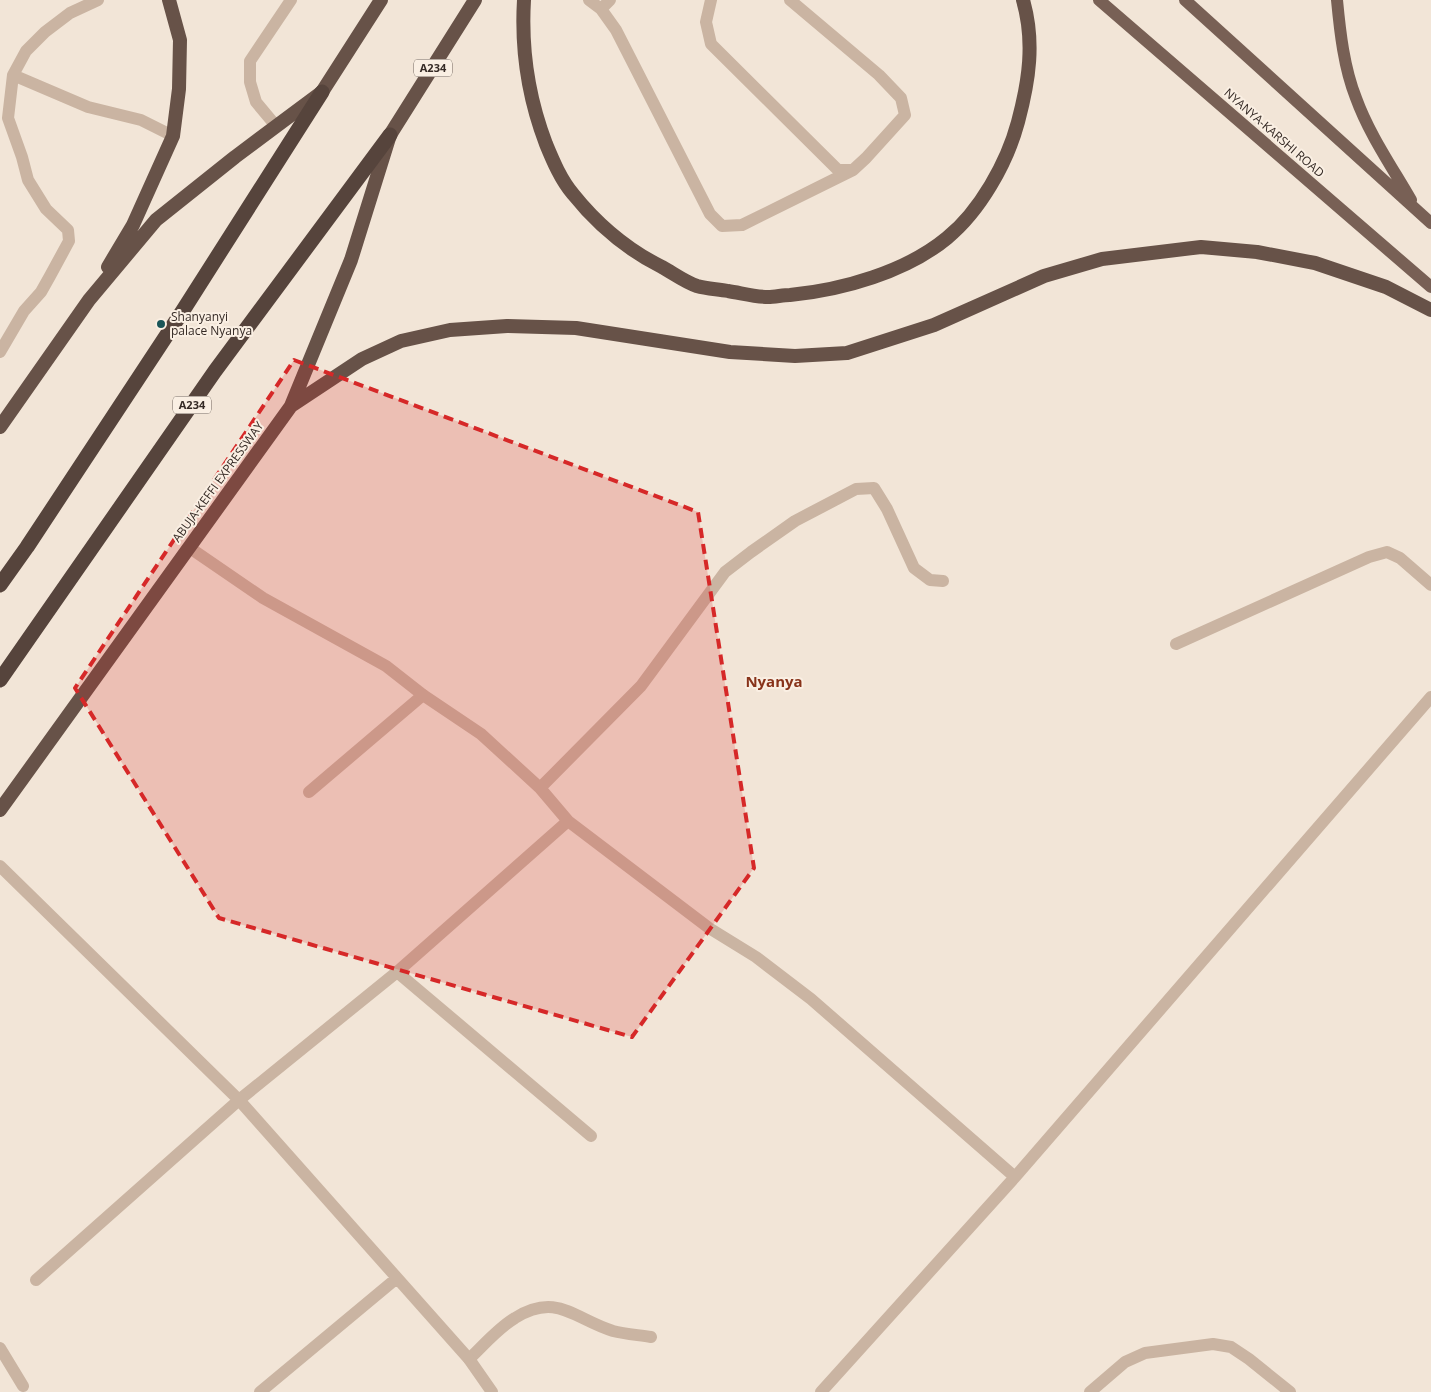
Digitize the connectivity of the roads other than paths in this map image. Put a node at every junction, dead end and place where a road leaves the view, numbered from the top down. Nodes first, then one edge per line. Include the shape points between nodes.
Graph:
1 (98, 0) edge
2 (169, 0) edge
3 (291, 0) edge
4 (380, 0) edge
5 (476, 0) edge
6 (524, 0) edge
7 (589, 0) edge
8 (710, 0) edge
9 (790, 0) edge
10 (1023, 0) edge
11 (1098, 0) edge
12 (1185, 0) edge
13 (1338, 0) edge
14 (606, 5) edge
15 (13, 75) junction
16 (322, 92) junction
17 (276, 126) junction
18 (390, 135) junction
19 (173, 136) junction
20 (853, 170) junction
21 (1417, 211) junction
22 (1431, 224) edge
23 (1431, 287) edge
24 (89, 300) junction
25 (1431, 310) edge
26 (0, 352) edge
27 (291, 406) junction
28 (0, 427) edge
29 (190, 548) junction
30 (943, 581) dead end
31 (0, 585) edge
32 (1431, 585) edge
33 (1176, 644) dead end
34 (0, 680) edge
35 (423, 695) junction
36 (1431, 697) edge
37 (540, 788) junction
38 (309, 792) dead end
39 (0, 810) edge
40 (568, 821) junction
41 (0, 866) edge
42 (397, 972) junction
43 (239, 1100) junction
44 (591, 1136) dead end
45 (1015, 1177) junction
46 (397, 1278) junction
47 (36, 1280) dead end
48 (651, 1336) dead end
49 (0, 1348) edge
50 (469, 1359) junction
51 (23, 1386) dead end
52 (260, 1392) edge
53 (492, 1392) edge
54 (821, 1392) edge
55 (1090, 1392) edge
56 (1290, 1392) edge

1 - 15 street via 70,13 45,32 26,51
2 - 19 highway via 180,40 179,89
3 - 17 street via 250,61 250,82 256,102
4 - 16 highway
5 - 18 highway, ABUJA-KEFFI EXPRESSWAY / A234
6 - 10 highway via 526,73 537,120 553,161 572,194 608,231 645,259 698,286 767,297 820,292 865,280 930,249 947,238 971,213 997,175 1013,141 1026,94 1030,44
7 - 14 street
8 - 20 street via 706,22 711,44 838,170
9 - 20 street via 879,75 901,98 905,114
11 - 23 main road, NYANYA-KARSHI ROAD
12 - 21 main road
13 - 21 main road via 1345,56 1356,98
14 - 20 street via 710,214 722,226 742,225
15 - 19 street via 88,107 140,120
15 - 26 street via 8,118 28,180 46,209 68,230 69,241 41,292 24,311
16 - 17 highway
16 - 31 highway via 182,312
17 - 24 highway via 156,220
18 - 27 highway, ABUJA-KEFFI EXPRESSWAY via 351,260
18 - 34 highway, ABUJA-KEFFI EXPRESSWAY / A234 via 215,371
19 - 24 highway via 133,225
21 - 22 main road
24 - 28 highway
25 - 27 highway via 1386,287 1315,263 1257,252 1201,247 1102,260 1044,276 934,325 847,353 795,356 730,352 576,328 507,326 450,330 401,341 362,359
27 - 29 highway, ABUJA-KEFFI EXPRESSWAY
29 - 35 street via 263,598 386,666
29 - 39 highway, ABUJA-KEFFI EXPRESSWAY
30 - 37 street via 930,580 914,568 874,488 856,489 803,516 725,572 641,686
32 - 33 street via 1400,558 1387,552 1369,557
35 - 37 street via 481,734
35 - 38 street
36 - 45 street
37 - 40 street
40 - 42 street
40 - 45 street via 709,928 756,957 811,998
41 - 43 street
42 - 43 street
42 - 44 street
43 - 46 street
43 - 47 street
45 - 54 street
46 - 50 street
46 - 52 street
48 - 50 street via 613,1331 555,1306 540,1307 514,1319
49 - 51 street
50 - 53 street
55 - 56 street via 1125,1362 1145,1353 1213,1344 1231,1347

